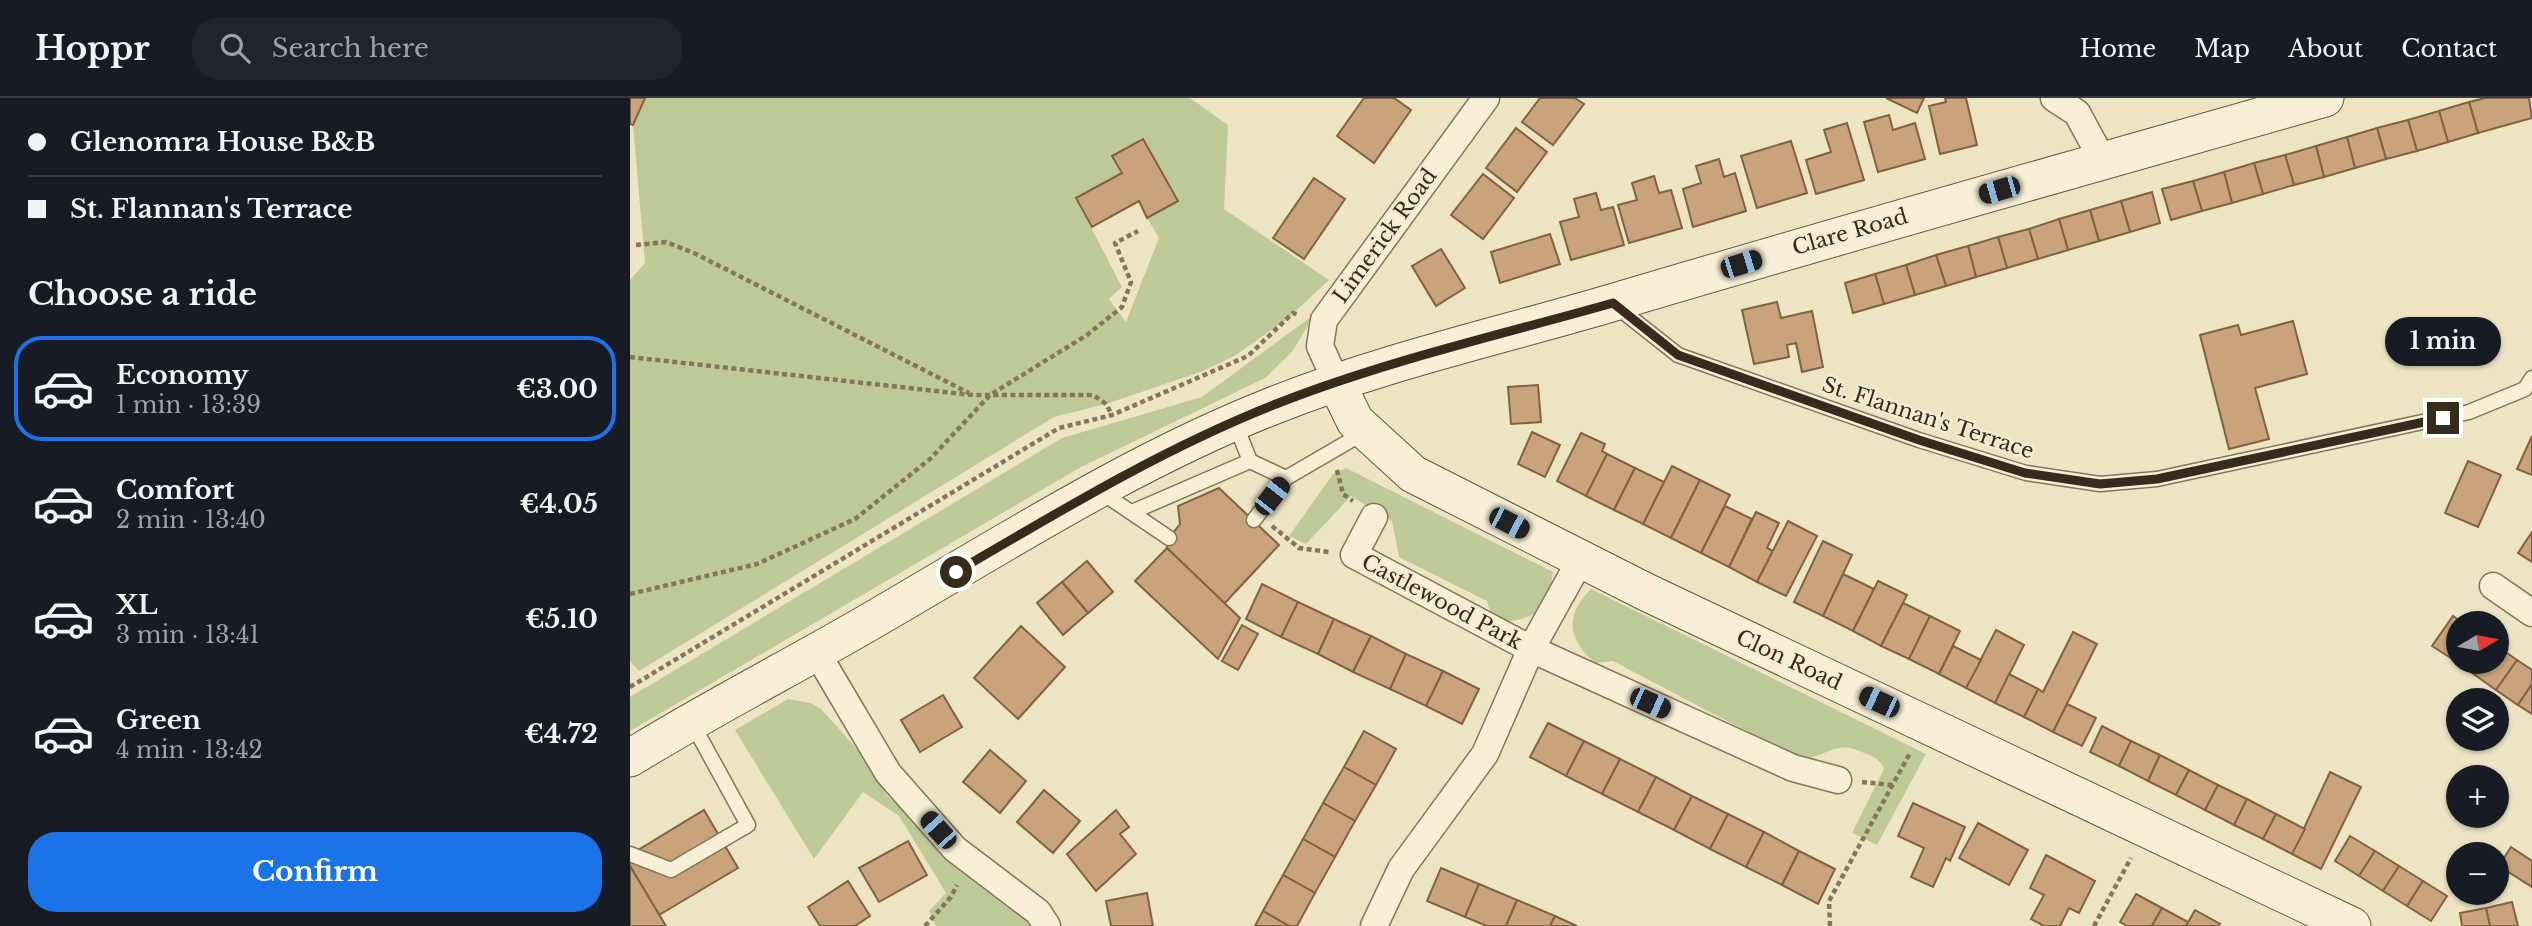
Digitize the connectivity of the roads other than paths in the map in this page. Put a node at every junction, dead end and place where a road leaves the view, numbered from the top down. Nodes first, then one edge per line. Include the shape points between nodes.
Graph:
1 (1486, 98) edge
2 (2054, 98) edge
3 (2325, 98) edge
4 (2103, 161) junction
5 (1613, 303) junction
6 (2532, 378) edge
7 (1337, 384) junction
8 (1235, 422) junction
9 (1366, 431) junction
10 (1250, 461) junction
11 (1286, 478) junction
12 (1098, 490) junction
13 (1132, 512) junction
14 (1256, 517) road end
15 (1374, 517) road end
16 (1169, 538) dead end
17 (1581, 559) junction
18 (2493, 586) dead end
19 (2532, 613) edge
20 (1531, 649) junction
21 (817, 653) junction
22 (692, 723) junction
23 (630, 758) edge
24 (1838, 780) dead end
25 (630, 855) edge
26 (1047, 926) edge
27 (1374, 926) edge
28 (2352, 926) edge

1 - 7 street, Limerick Road via 1324,320 1320,346
2 - 4 street via 2077,113
3 - 4 main road, Clare Road
4 - 5 main road, Clare Road
5 - 6 lane, St. Flannan's Terrace via 1678,355 2025,473 2100,484 2157,479 2469,412 2525,389
5 - 7 main road, Clare Road
7 - 8 main road, Clare Road
7 - 9 main road, Clon Road via 1355,421
8 - 10 lane
8 - 12 main road, Clare Road
9 - 11 lane
9 - 17 main road, Clon Road via 1413,474
10 - 11 lane
10 - 13 lane
11 - 14 lane
12 - 13 lane
12 - 21 main road, Clare Road
13 - 16 lane
15 - 20 street, Castlewood Park via 1354,555
17 - 20 street, Castlewood Park
17 - 28 main road, Clon Road
18 - 19 street
20 - 24 street, Castlewood Park via 1793,768
20 - 27 street, Castlewood Park via 1485,754 1401,869
21 - 22 main road, Clare Road
21 - 26 street via 888,773 955,849 1038,912
22 - 23 main road, Clare Road
22 - 25 lane via 748,824 671,870

